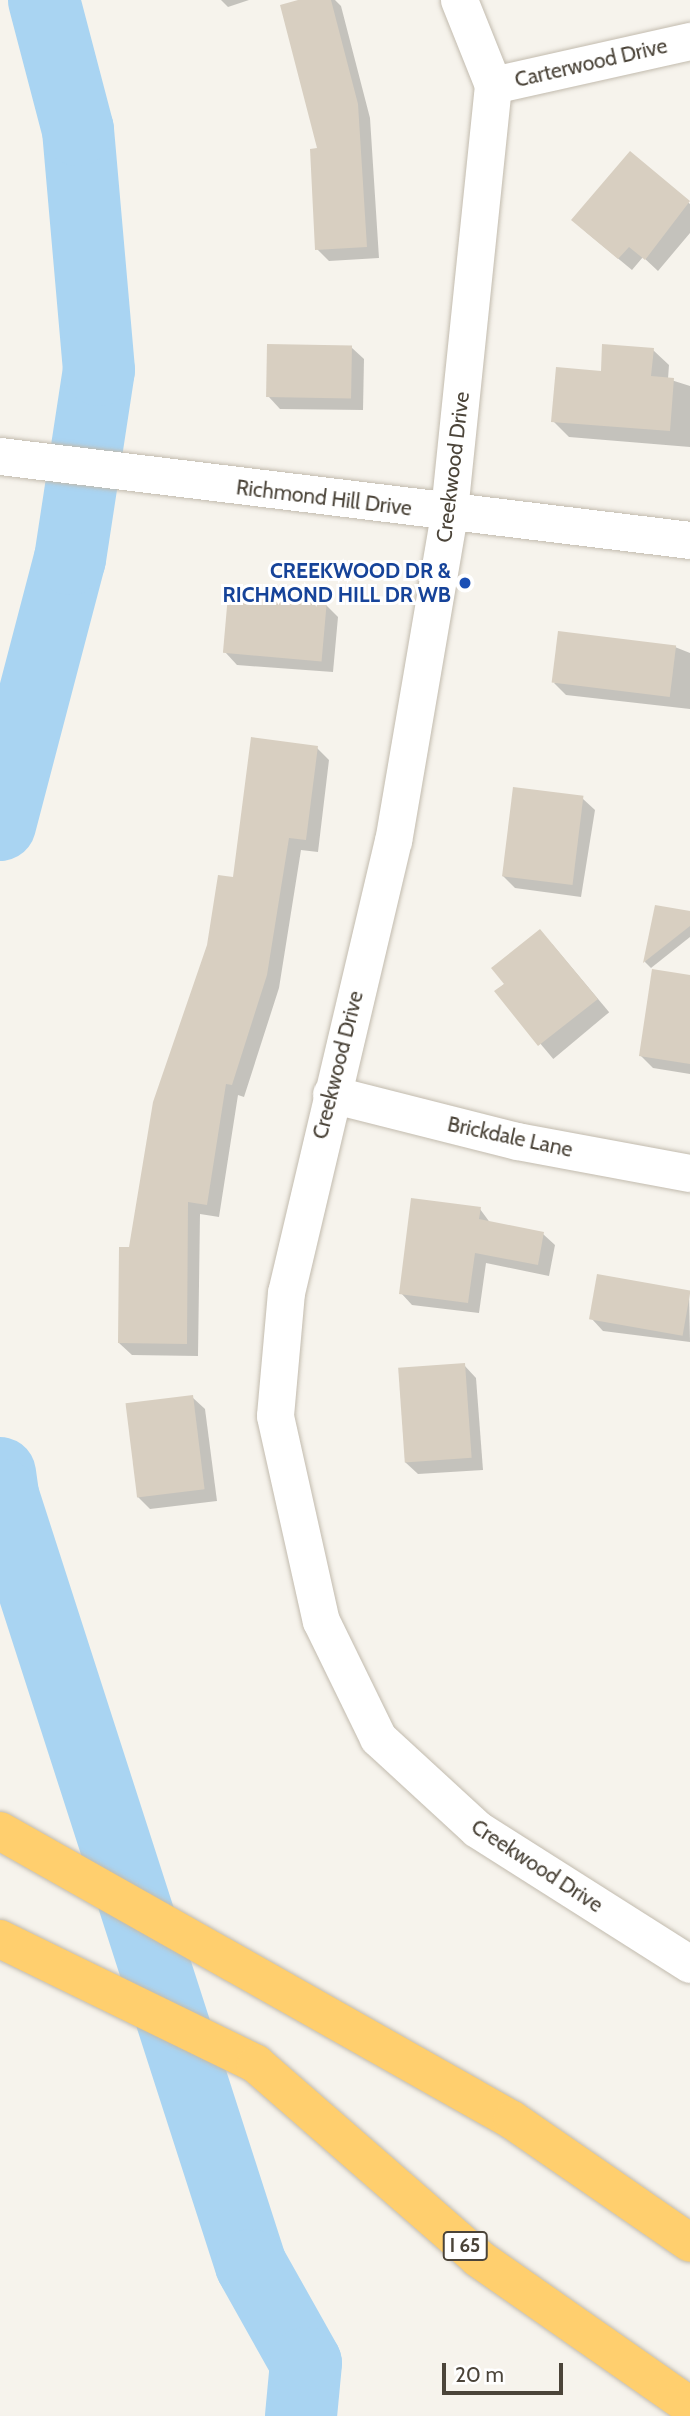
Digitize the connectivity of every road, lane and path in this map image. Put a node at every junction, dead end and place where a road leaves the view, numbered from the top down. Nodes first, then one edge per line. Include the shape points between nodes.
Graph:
1 (459, 0) edge
2 (690, 41) edge
3 (493, 85) junction
4 (0, 456) edge
5 (449, 514) junction
6 (690, 540) edge
7 (331, 1094) junction
8 (690, 1173) edge
9 (0, 1831) edge
10 (0, 1939) edge
11 (690, 1964) edge
12 (690, 2244) edge
13 (690, 2406) edge

1 - 3 street, Creekwood Drive
2 - 3 street, Carterwood Drive
3 - 5 street, Creekwood Drive
4 - 5 street, Richmond Hill Drive
5 - 6 street, Richmond Hill Drive
5 - 7 street, Creekwood Drive via 393,840
7 - 8 street, Brickdale Lane via 517,1141
7 - 11 street, Creekwood Drive via 286,1292 275,1416 321,1621 378,1738 477,1829
9 - 12 highway via 512,2119
10 - 13 highway, I 65 via 256,2064 478,2258

